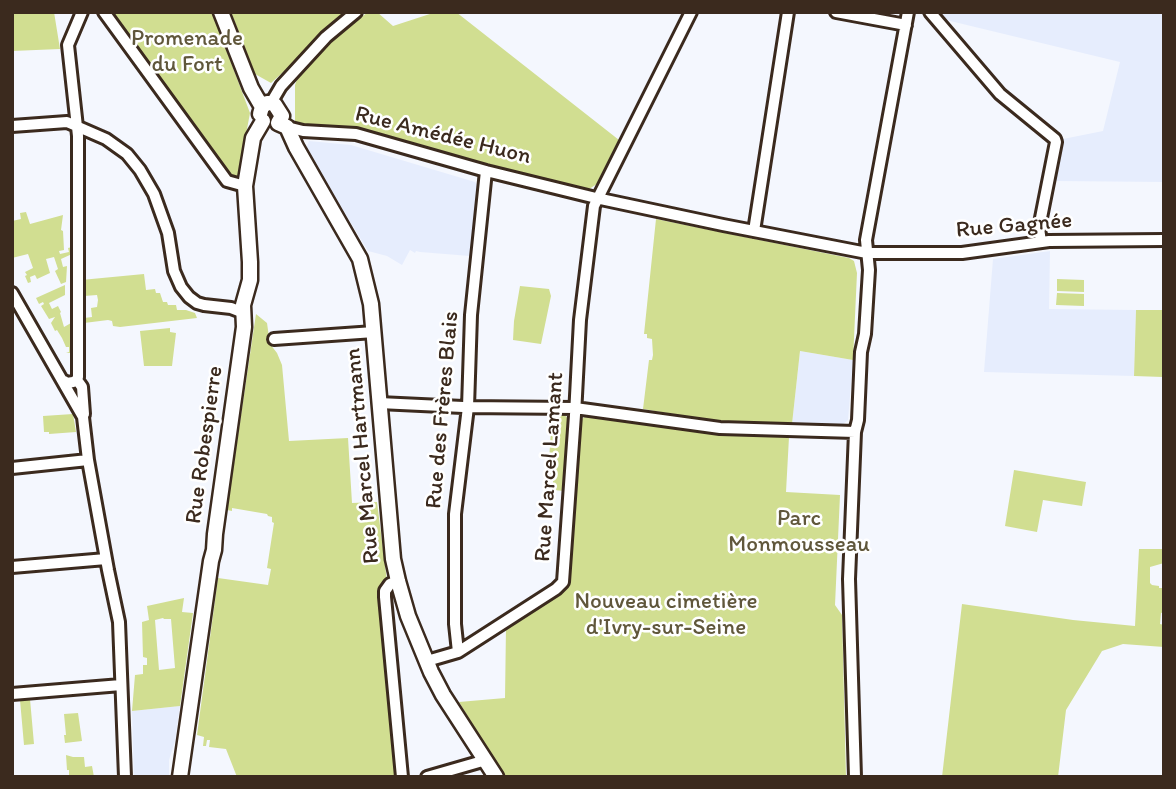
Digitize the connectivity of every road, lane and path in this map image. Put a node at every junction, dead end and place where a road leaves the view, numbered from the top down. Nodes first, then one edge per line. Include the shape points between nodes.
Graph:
1 (82, 12) edge
2 (104, 12) edge
3 (221, 12) edge
4 (356, 12) edge
5 (691, 12) edge
6 (788, 12) edge
7 (836, 12) edge
8 (908, 12) edge
9 (930, 12) edge
10 (906, 25) junction
11 (272, 116) junction
12 (12, 126) edge
13 (77, 127) junction
14 (486, 171) junction
15 (245, 186) junction
16 (596, 198) junction
17 (754, 231) junction
18 (1164, 240) edge
19 (1041, 242) junction
20 (867, 253) junction
21 (12, 293) edge
22 (244, 313) junction
23 (374, 332) junction
24 (274, 339) dead end
25 (77, 380) junction
26 (64, 381) junction
27 (379, 403) junction
28 (468, 407) junction
29 (575, 408) junction
30 (83, 417) junction
31 (855, 432) junction
32 (88, 460) junction
33 (12, 468) edge
34 (106, 559) junction
35 (12, 567) edge
36 (398, 582) junction
37 (458, 652) junction
38 (427, 661) junction
39 (121, 685) junction
40 (12, 694) edge
41 (486, 760) junction
42 (125, 777) edge
43 (180, 777) edge
44 (402, 777) edge
45 (427, 777) edge
46 (496, 777) edge
47 (855, 777) edge

1 - 13 street via 68,45
2 - 15 street via 227,181
3 - 11 main road, Rue Marcel Hartmann via 251,88
4 - 11 street via 281,86
5 - 16 street, Rue Marcel Lamant
6 - 17 street
7 - 10 street
8 - 10 street
9 - 19 street via 1000,94 1055,139 1039,228
10 - 20 street
11 - 14 street, Rue Amédée Huon via 303,131 356,134
11 - 15 main road, Rue Robespierre via 253,138
11 - 23 main road, Rue Marcel Hartmann via 296,147 360,259
12 - 13 street via 67,122
13 - 22 street via 106,139 140,170 168,233 174,271 189,297 197,303
13 - 25 street
14 - 16 street, Rue Amédée Huon
14 - 28 street, Rue des Frères Blais via 471,315
15 - 22 main road, Rue Robespierre via 250,280
16 - 17 street, Rue Amédée Huon
16 - 29 street, Rue Marcel Lamant via 580,320
17 - 20 street, Rue Gagnée
18 - 19 street, Rue Gagnée
19 - 20 street, Rue Gagnée via 962,253
20 - 31 street
21 - 26 street
22 - 43 main road, Rue Robespierre
23 - 24 street
23 - 27 main road, Rue Marcel Hartmann
25 - 26 street
25 - 30 street via 82,387
26 - 30 street
27 - 28 street
27 - 36 main road, Rue Marcel Hartmann
28 - 29 street
28 - 37 street, Rue des Frères Blais via 455,514
29 - 31 street via 720,428
29 - 37 street, Rue Marcel Lamant via 563,582
30 - 32 street
31 - 47 street via 848,589
32 - 33 street
32 - 34 street
34 - 35 street
34 - 39 street via 119,622
36 - 38 main road, Rue Marcel Hartmann
36 - 44 street via 390,584 385,597
37 - 38 street, Rue Marcel Lamant
38 - 41 main road, Rue Marcel Hartmann via 443,695
39 - 40 street
39 - 42 street
41 - 45 street
41 - 46 main road, Rue Marcel Hartmann

